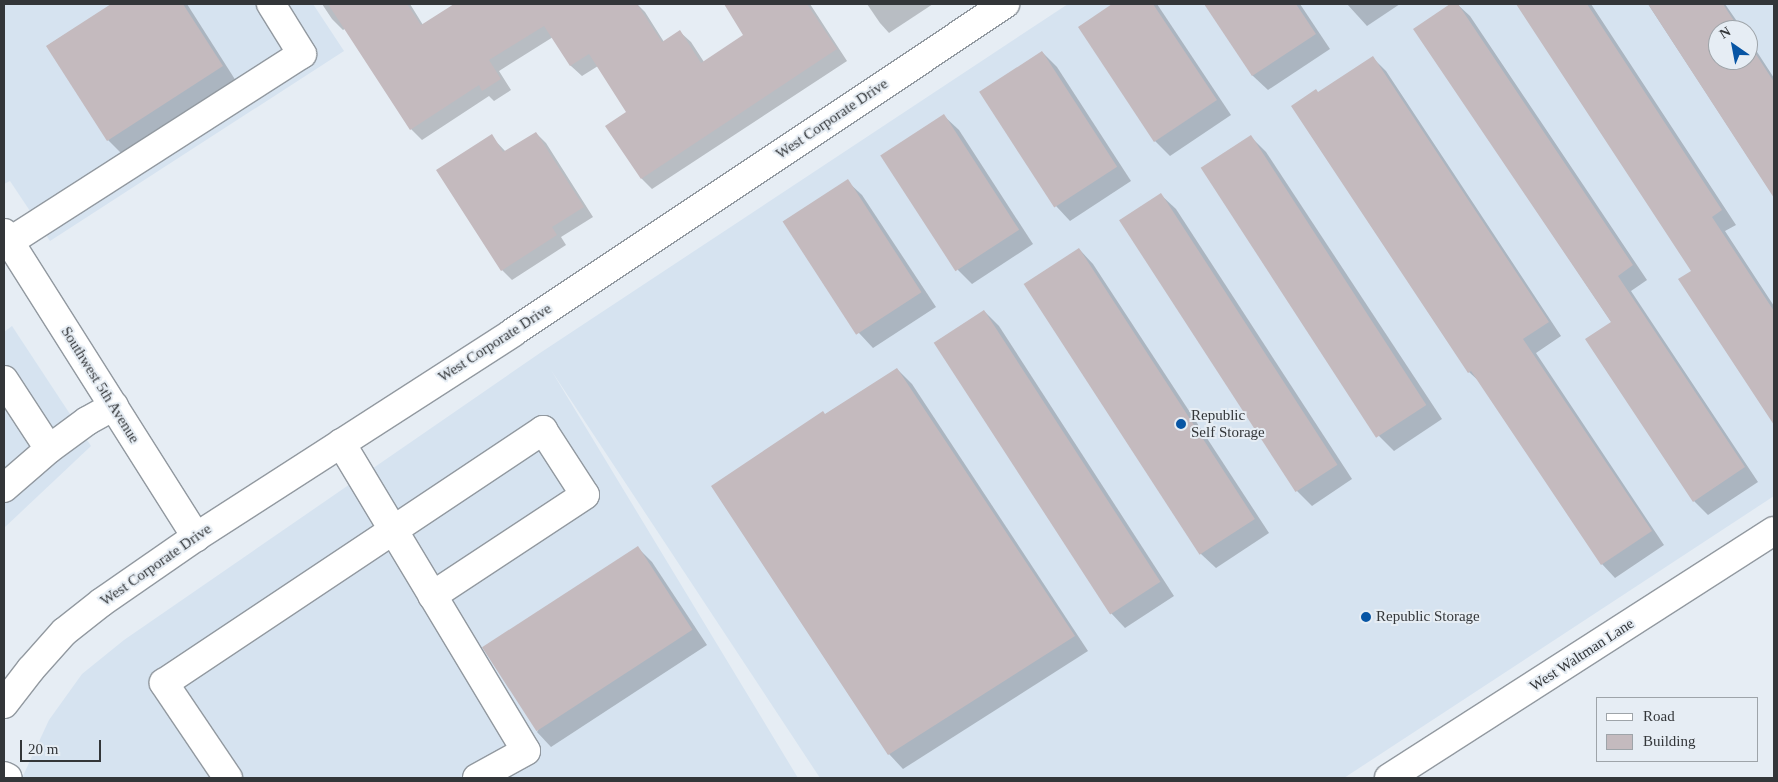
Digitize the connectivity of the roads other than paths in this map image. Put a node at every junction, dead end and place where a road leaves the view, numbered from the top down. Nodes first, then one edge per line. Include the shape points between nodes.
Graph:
1 (271, 4) edge
2 (1005, 4) edge
3 (7, 237) edge
4 (4, 380) edge
5 (114, 406) junction
6 (341, 443) junction
7 (49, 449) junction
8 (4, 488) edge
9 (393, 531) junction
10 (1774, 531) edge
11 (196, 537) junction
12 (432, 596) junction
13 (4, 704) edge
14 (4, 776) edge
15 (8, 778) edge
16 (228, 778) edge
17 (477, 778) edge
18 (1389, 778) edge

1 - 3 street via 302,54
2 - 6 street, West Corporate Drive via 512,333
3 - 5 street, Southwest 5th Avenue
4 - 7 street
5 - 7 street
5 - 11 street, Southwest 5th Avenue
6 - 9 street
6 - 11 street, West Corporate Drive
7 - 8 street
9 - 12 street
9 - 12 street via 543,430 585,495
9 - 16 street via 164,683
10 - 18 street, West Waltman Lane
11 - 13 street, West Corporate Drive via 64,632
12 - 17 street via 526,751
14 - 15 street

